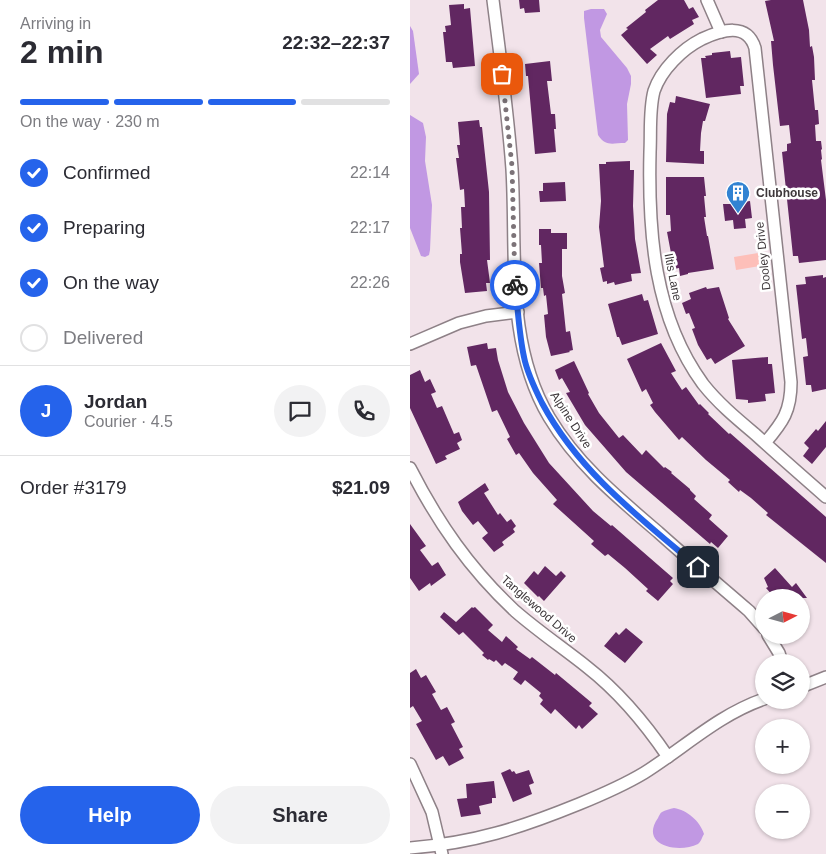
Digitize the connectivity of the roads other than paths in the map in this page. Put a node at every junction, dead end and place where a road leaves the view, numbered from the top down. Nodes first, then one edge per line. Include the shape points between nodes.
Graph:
1 (493, 0) edge
2 (707, 0) edge
3 (721, 32) junction
4 (518, 312) junction
5 (410, 344) edge
6 (765, 444) junction
7 (410, 468) edge
8 (826, 497) edge
9 (755, 617) edge
10 (826, 677) edge
11 (826, 682) edge
12 (810, 683) edge
13 (810, 684) edge
14 (755, 702) edge
15 (668, 757) junction
16 (410, 764) edge
17 (410, 848) edge
18 (442, 850) edge

1 - 4 street, Alpine Drive via 512,166
2 - 3 street
3 - 6 street, Dooley Drive via 738,30 749,35 756,58 791,396 789,409
3 - 6 street, Iltis Lane via 699,41 673,61 654,91 649,204 653,242 664,305 688,361 718,402
4 - 5 street via 459,323
4 - 9 street, Alpine Drive via 524,358 534,388 566,442 613,494
6 - 8 street, Iltis Lane
7 - 15 street, Tanglewood Drive via 435,515 480,576 516,612 623,698
10 - 12 street
11 - 13 street
14 - 15 street via 721,719
15 - 18 street via 635,778 556,813
16 - 18 street via 432,812
17 - 18 street

